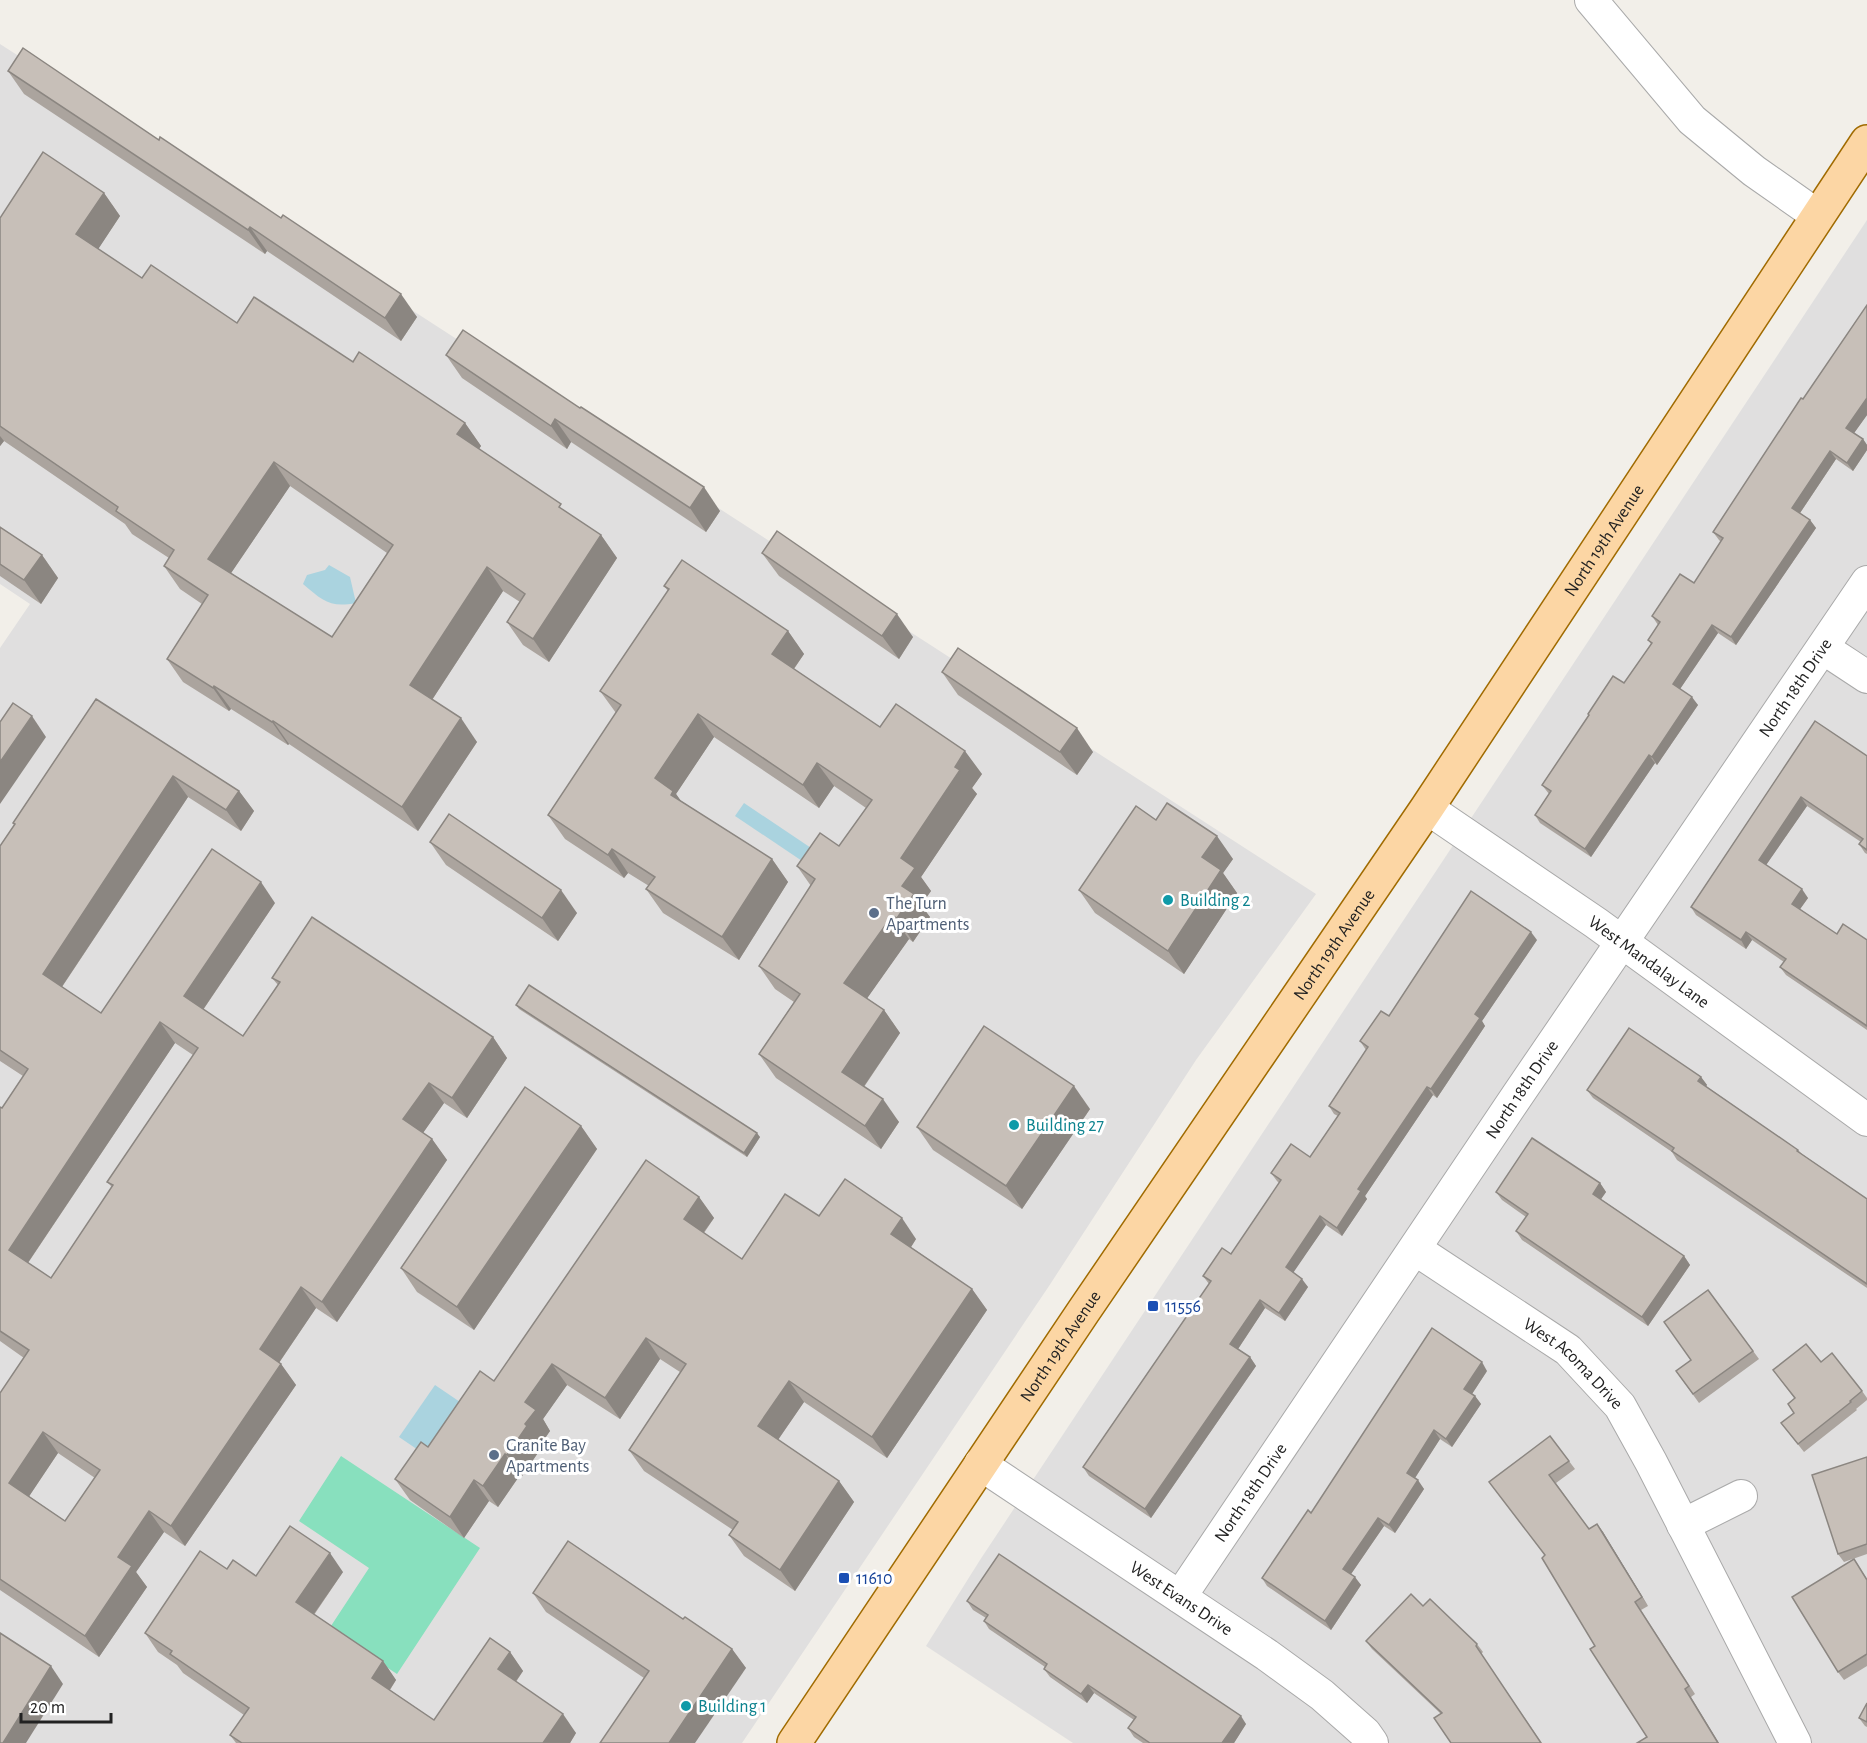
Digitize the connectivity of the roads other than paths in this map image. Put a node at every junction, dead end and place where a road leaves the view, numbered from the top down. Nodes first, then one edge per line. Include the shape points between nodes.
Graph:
1 (1591, 0) edge
2 (1867, 142) edge
3 (1818, 216) junction
4 (1867, 582) edge
5 (1823, 648) junction
6 (1867, 677) edge
7 (1427, 808) junction
8 (1622, 942) junction
9 (1867, 1120) edge
10 (1415, 1249) junction
11 (980, 1464) junction
12 (1741, 1496) dead end
13 (1683, 1525) junction
14 (1180, 1597) junction
15 (794, 1743) edge
16 (1372, 1743) edge
17 (1795, 1743) edge

1 - 3 street via 1692,120
2 - 3 main road, North 19th Avenue
3 - 7 main road, North 19th Avenue
4 - 5 street, North 18th Drive
5 - 6 street
5 - 8 street, North 18th Drive
7 - 8 street, West Mandalay Lane
7 - 11 main road, North 19th Avenue
8 - 9 street, West Mandalay Lane
8 - 10 street, North 18th Drive
10 - 13 street, West Acoma Drive via 1568,1350 1620,1406
10 - 14 street, North 18th Drive
11 - 14 street, West Evans Drive
11 - 15 main road, North 19th Avenue
12 - 13 street
13 - 17 street, West Acoma Drive
14 - 16 street, West Evans Drive via 1322,1695

